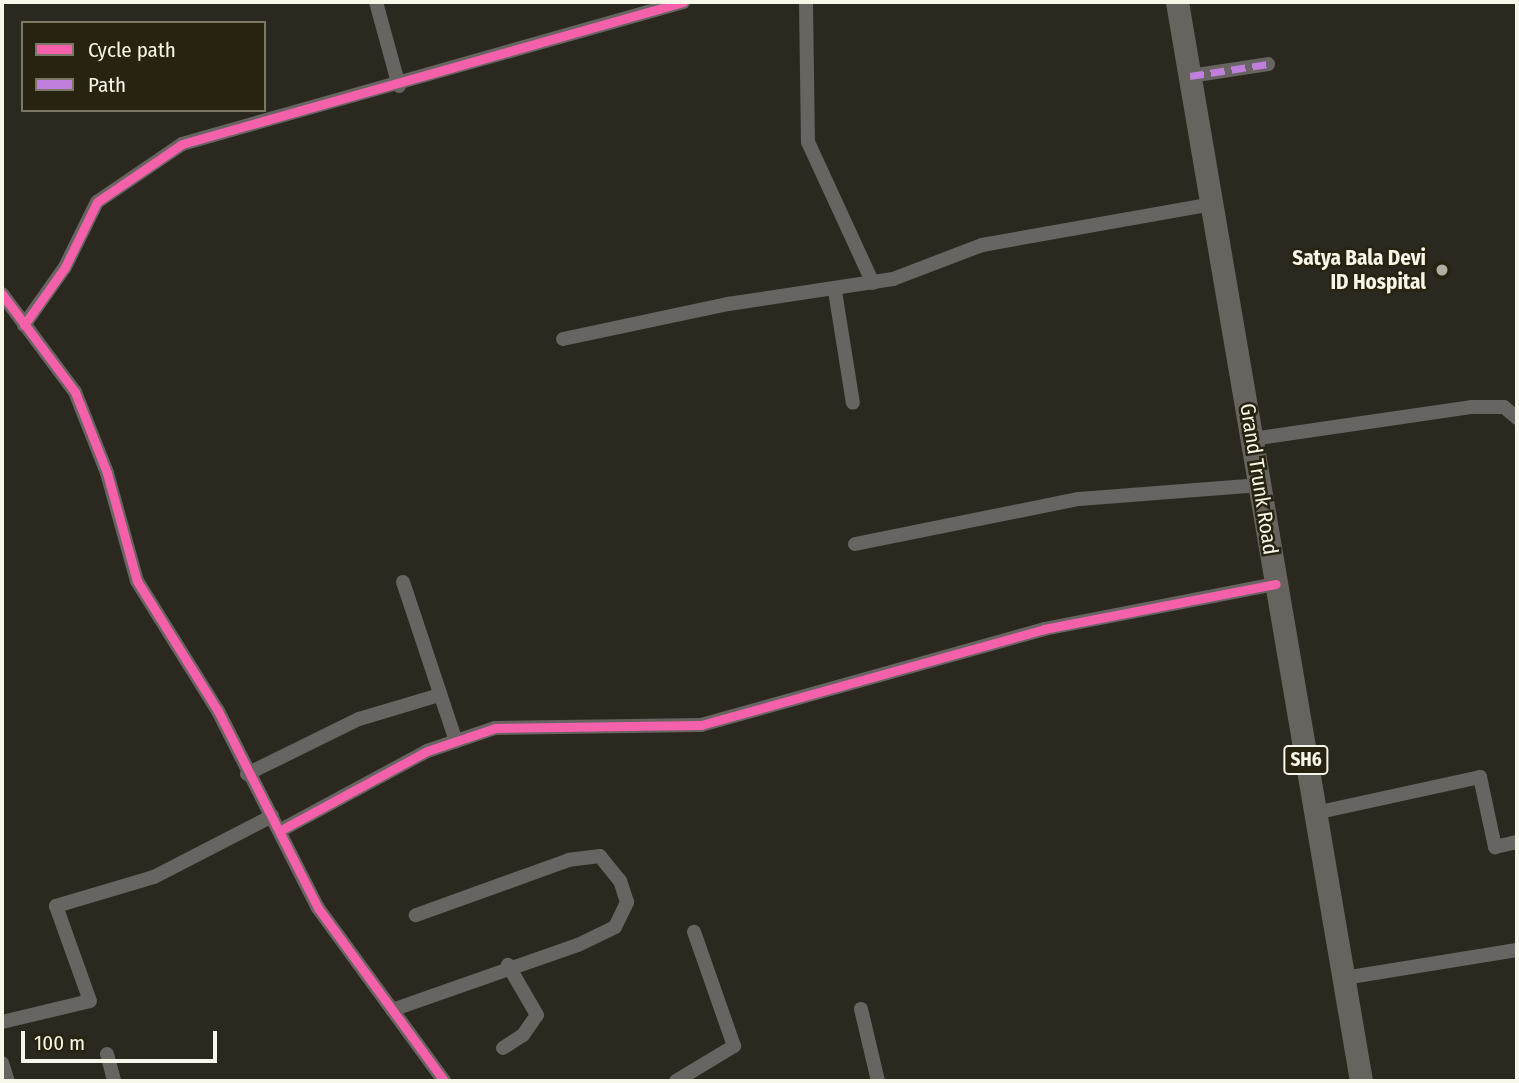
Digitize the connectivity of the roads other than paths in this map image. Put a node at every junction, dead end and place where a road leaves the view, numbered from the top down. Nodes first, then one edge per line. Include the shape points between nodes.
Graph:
1 (376, 2) edge
2 (683, 2) edge
3 (806, 2) edge
4 (1177, 2) edge
5 (1268, 64) dead end
6 (1190, 76) junction
7 (399, 86) junction
8 (1213, 204) junction
9 (873, 283) junction
10 (835, 291) junction
11 (2, 294) edge
12 (24, 325) junction
13 (563, 339) dead end
14 (853, 403) dead end
15 (1517, 418) edge
16 (1252, 439) junction
17 (1260, 485) junction
18 (855, 544) dead end
19 (403, 582) dead end
20 (1276, 584) junction
21 (436, 696) junction
22 (456, 741) junction
23 (247, 774) junction
24 (1315, 813) junction
25 (272, 816) junction
26 (281, 830) junction
27 (1517, 842) edge
28 (416, 915) dead end
29 (694, 932) dead end
30 (1517, 950) edge
31 (508, 965) junction
32 (1344, 978) junction
33 (861, 1009) dead end
34 (392, 1010) junction
35 (2, 1022) edge
36 (503, 1048) dead end
37 (107, 1054) dead end
38 (2, 1063) edge
39 (8, 1081) edge
40 (114, 1081) edge
41 (444, 1081) edge
42 (676, 1081) edge
43 (877, 1081) edge
44 (1362, 1081) edge

1 - 7 street
2 - 7 street
3 - 9 street via 808,142
4 - 6 main road, Grand Trunk Road / SH6
5 - 6 street
6 - 8 main road, Grand Trunk Road / SH6
7 - 12 street via 182,144 97,202 65,267
8 - 9 street via 982,246
8 - 16 main road, Grand Trunk Road / SH6
9 - 10 street
10 - 13 street via 729,304
10 - 14 street
11 - 12 street
12 - 23 street via 75,392 107,473 137,581 218,710
15 - 16 street via 1504,407 1471,407
16 - 17 main road, Grand Trunk Road / SH6
17 - 18 street via 1079,499
17 - 20 main road, Grand Trunk Road / SH6
19 - 21 street
20 - 22 street via 1044,629 701,725 523,726
20 - 24 main road, Grand Trunk Road / SH6
21 - 22 street
21 - 23 street via 359,719
22 - 26 street
23 - 25 street
24 - 27 street via 1480,777 1495,846
24 - 32 main road, Grand Trunk Road / SH6
25 - 26 street
25 - 35 street via 154,877 56,906 90,1001
26 - 34 street via 318,908
28 - 31 street via 523,875 600,856 620,881 627,902 615,927
29 - 42 street via 734,1046
30 - 32 street
31 - 34 street
31 - 36 street via 537,1015 523,1035
32 - 44 main road, Grand Trunk Road / SH6
33 - 43 street
34 - 41 street
37 - 40 street
38 - 39 street

